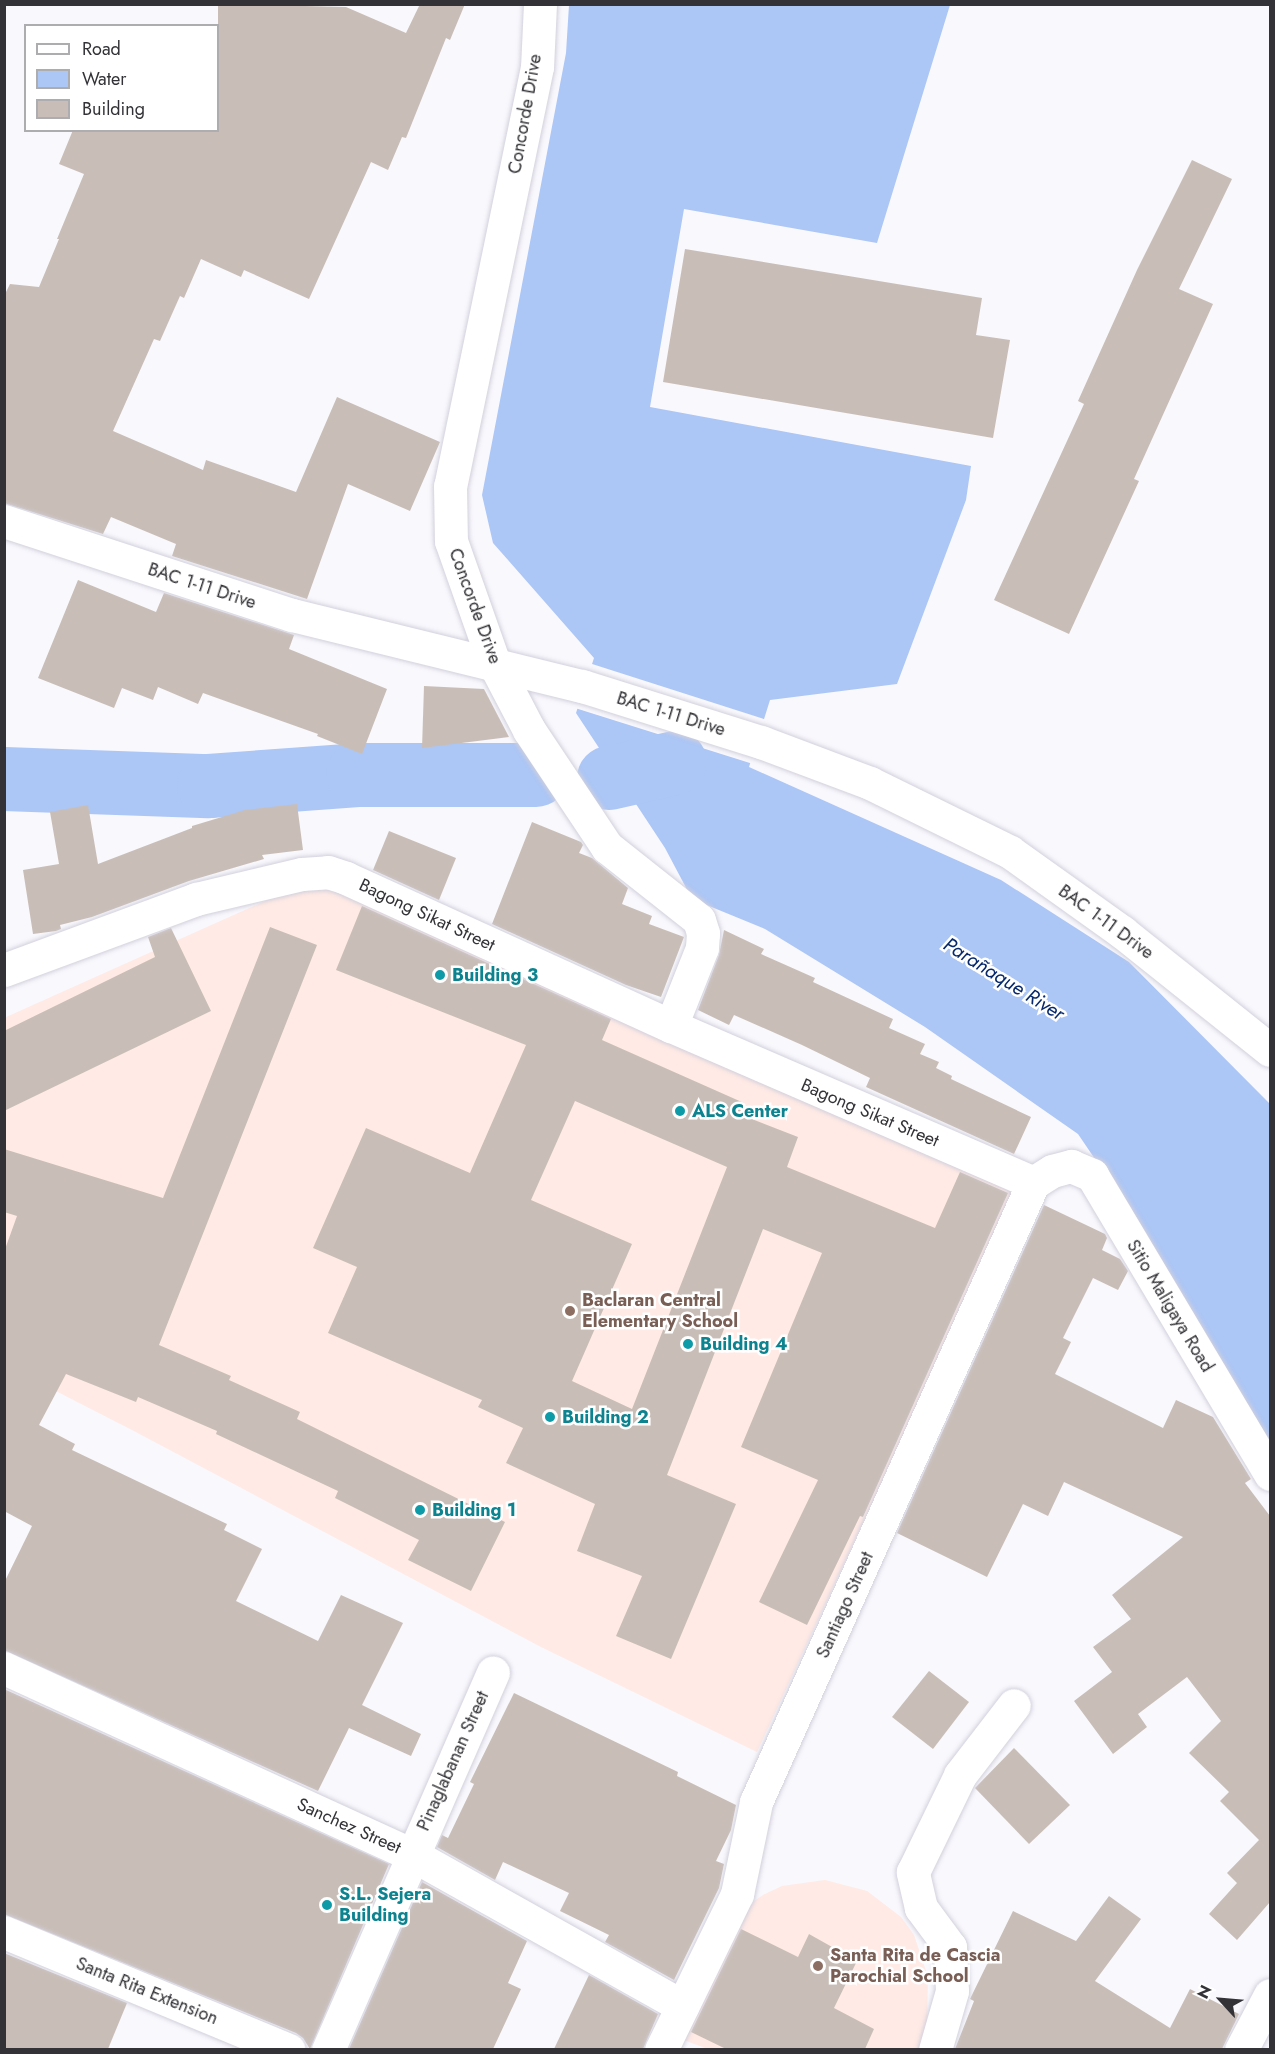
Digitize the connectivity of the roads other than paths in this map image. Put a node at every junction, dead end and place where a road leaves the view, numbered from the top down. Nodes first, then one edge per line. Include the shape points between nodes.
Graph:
1 (540, 4) edge
2 (4, 521) edge
3 (495, 663) junction
4 (4, 970) edge
5 (671, 1026) junction
6 (1270, 1050) edge
7 (1042, 1177) junction
8 (1270, 1474) edge
9 (4, 1668) edge
10 (493, 1672) dead end
11 (1014, 1705) dead end
12 (411, 1854) junction
13 (4, 1932) edge
14 (1270, 1995) edge
15 (682, 2006) junction
16 (289, 2049) edge
17 (328, 2049) edge
18 (662, 2049) edge
19 (935, 2049) edge
20 (1241, 2049) edge

1 - 3 street, Concorde Drive via 537,67 450,486 450,541
2 - 3 street, BAC 1-11 Drive via 292,615
3 - 5 street, Concorde Drive via 529,730 607,847 699,920 702,948
3 - 6 street, BAC 1-11 Drive via 761,742 870,783 1010,852 1122,932
4 - 5 street, Bagong Sikat Street via 195,899 302,874 328,872
5 - 7 street, Bagong Sikat Street
7 - 8 street, Sitio Maligaya Road via 1071,1166 1092,1175
7 - 15 street, Santiago Street via 756,1802 736,1894
9 - 12 street, Sanchez Street
10 - 12 street, Pinaglabanan Street
11 - 19 street via 960,1775 913,1872 921,1908 950,1947 952,1991
12 - 15 street, Sanchez Street
12 - 17 street, Pinaglabanan Street
13 - 16 street, Santa Rita Extension
14 - 20 street
15 - 18 street, Santiago Street

